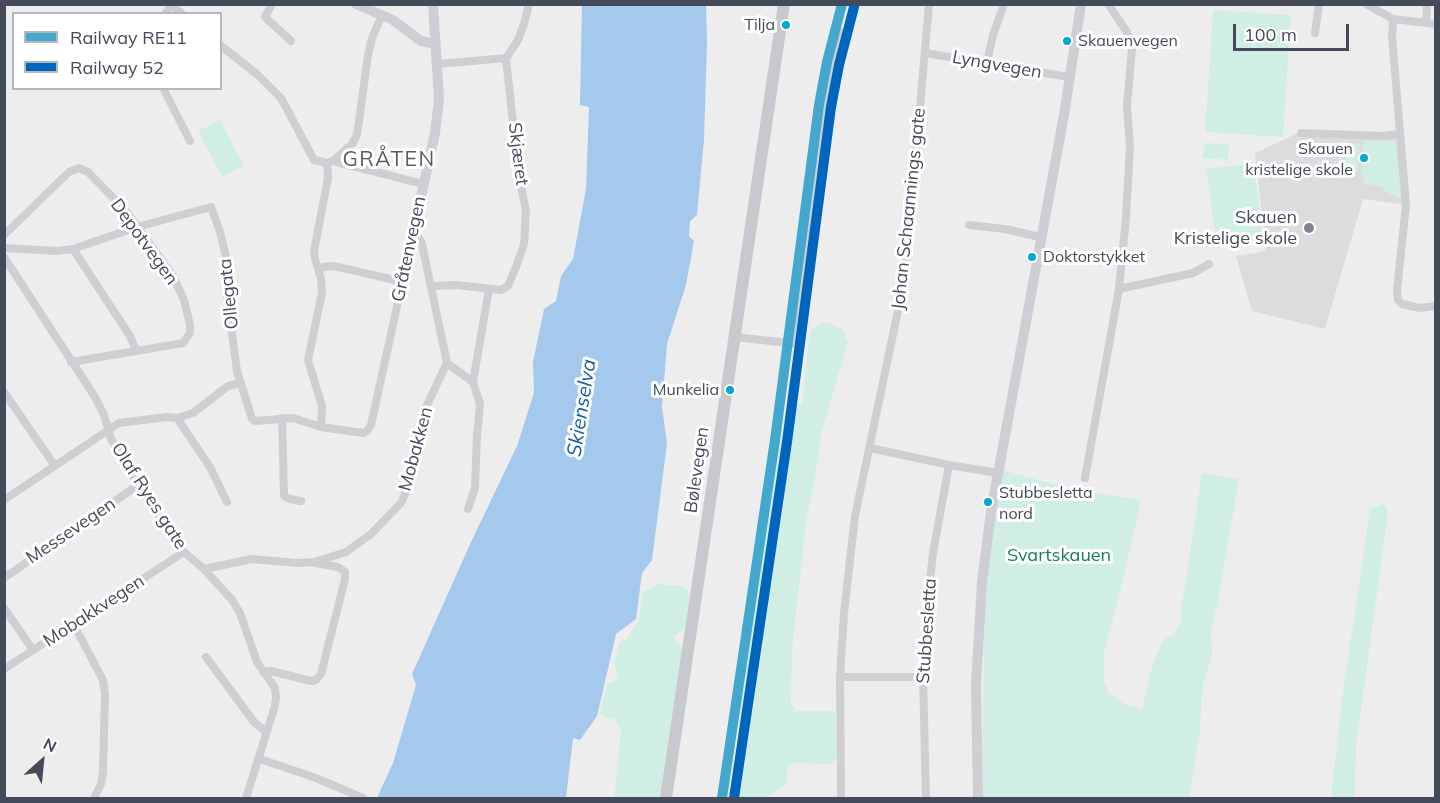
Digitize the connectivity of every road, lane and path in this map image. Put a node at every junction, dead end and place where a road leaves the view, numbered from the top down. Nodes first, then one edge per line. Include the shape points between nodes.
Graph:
1 (272, 4) edge
2 (356, 4) edge
3 (433, 4) edge
4 (529, 4) edge
5 (784, 4) edge
6 (929, 4) edge
7 (1004, 4) edge
8 (1080, 4) edge
9 (1108, 4) edge
10 (1319, 4) edge
11 (1366, 4) edge
12 (1427, 4) edge
13 (382, 15) junction
14 (1393, 19) junction
15 (1426, 23) junction
16 (1436, 24) edge
17 (840, 32) dead end
18 (1315, 33) dead end
19 (291, 41) dead end
20 (435, 44) junction
21 (222, 47) edge
22 (925, 53) junction
23 (506, 58) junction
24 (987, 63) junction
25 (438, 64) junction
26 (1069, 77) junction
27 (164, 90) edge
28 (1301, 133) dead end
29 (1400, 134) junction
30 (190, 141) dead end
31 (330, 162) junction
32 (423, 184) junction
33 (969, 225) dead end
34 (137, 227) junction
35 (414, 229) junction
36 (4, 235) edge
37 (1040, 237) junction
38 (4, 248) edge
39 (73, 249) junction
40 (4, 257) edge
41 (1209, 264) dead end
42 (319, 270) junction
43 (403, 282) junction
44 (432, 286) junction
45 (1119, 289) junction
46 (489, 290) junction
47 (1436, 306) edge
48 (735, 338) junction
49 (135, 350) junction
50 (71, 362) junction
51 (447, 363) junction
52 (473, 382) junction
53 (240, 383) junction
54 (4, 392) edge
55 (177, 418) junction
56 (282, 418) junction
57 (321, 427) junction
58 (109, 429) junction
59 (870, 448) junction
60 (949, 465) junction
61 (55, 466) junction
62 (998, 473) junction
63 (1085, 478) dead end
64 (138, 485) junction
65 (4, 500) edge
66 (302, 501) dead end
67 (227, 502) dead end
68 (468, 509) dead end
69 (184, 552) junction
70 (314, 562) junction
71 (204, 569) junction
72 (4, 578) edge
73 (4, 608) edge
74 (74, 625) junction
75 (33, 650) junction
76 (206, 657) dead end
77 (4, 669) edge
78 (263, 672) junction
79 (840, 677) junction
80 (923, 677) junction
81 (266, 732) junction
82 (260, 759) junction
83 (94, 798) edge
84 (246, 798) edge
85 (363, 798) edge
86 (666, 798) edge
87 (841, 798) edge
88 (926, 798) edge
89 (978, 798) edge

1 - 19 street via 265,17
2 - 13 street
3 - 20 street, Gråtenvegen
4 - 23 street via 525,24
5 - 48 main road, Bølevegen
6 - 22 street, Johan Schaannings gate
7 - 24 street
8 - 26 street
9 - 45 street via 1127,32 1132,57 1126,218
10 - 18 street
11 - 14 street
12 - 15 street
13 - 20 street via 421,41
13 - 31 street via 368,55 357,135
14 - 15 street
14 - 29 street
15 - 16 street
17 - 48 street via 810,215 797,344
20 - 25 street, Gråtenvegen
21 - 31 street via 277,93 315,160
22 - 24 street, Lyngvegen
22 - 59 street, Johan Schaannings gate via 905,277
23 - 25 street
23 - 46 street, Skjæret via 527,226 508,286
24 - 26 street, Lyngvegen
25 - 32 street, Gråtenvegen via 438,113
26 - 37 street
27 - 30 street
28 - 29 street
29 - 47 street via 1406,205 1398,300 1420,308
31 - 32 street
31 - 42 street via 314,251
32 - 35 street, Gråtenvegen
33 - 37 street
34 - 36 street, Depotvegen via 88,172 79,168 69,172
34 - 39 street
34 - 49 street, Depotvegen via 173,276 184,300 190,333 183,343
34 - 53 street, Ollegata via 211,207 226,257
35 - 43 street, Gråtenvegen
35 - 44 street via 422,244
37 - 62 street
38 - 39 street
39 - 49 street via 130,336
40 - 50 street, Olaf Ryes gate
41 - 45 street via 1193,273
42 - 43 street via 334,267
42 - 57 street via 322,293 308,360 322,406
43 - 57 street, Gråtenvegen via 371,425 367,431 355,434
44 - 46 street
44 - 51 street
45 - 63 street
46 - 52 street
48 - 86 main road, Bølevegen
49 - 50 street, Depotvegen
50 - 58 street, Olaf Ryes gate via 95,397
51 - 52 street
51 - 70 street, Mobakken via 427,405 401,503 358,544
52 - 68 street via 480,404 475,488
53 - 55 street via 228,386 194,413
53 - 56 street, Ollegata via 252,419
54 - 61 street
55 - 58 street via 119,423
55 - 67 street via 210,467
56 - 57 street
56 - 66 street via 284,496
58 - 61 street
58 - 64 street, Olaf Ryes gate
59 - 60 street
59 - 79 street, Johan Schaannings gate via 855,516
60 - 62 street
60 - 80 street, Stubbesletta via 933,552
61 - 65 street
62 - 89 street via 978,635
64 - 69 street, Olaf Ryes gate
64 - 72 street, Messevegen
69 - 71 street, Olaf Ryes gate
69 - 74 street, Mobakkvegen
70 - 71 street, Mobakken via 252,559
70 - 78 street, Mobakken via 345,572 320,677 314,681
71 - 78 street, Olaf Ryes gate via 240,613
73 - 75 street
74 - 75 street, Mobakkvegen
74 - 83 street via 103,680 105,695 103,772
75 - 77 street, Mobakkvegen
76 - 81 street via 254,722
78 - 81 street, Olaf Ryes gate via 272,681 276,696
79 - 80 street
79 - 87 street, Johan Schaannings gate
80 - 88 street, Stubbesletta
81 - 82 street, Olaf Ryes gate
82 - 84 street, Olaf Ryes gate
82 - 85 street

